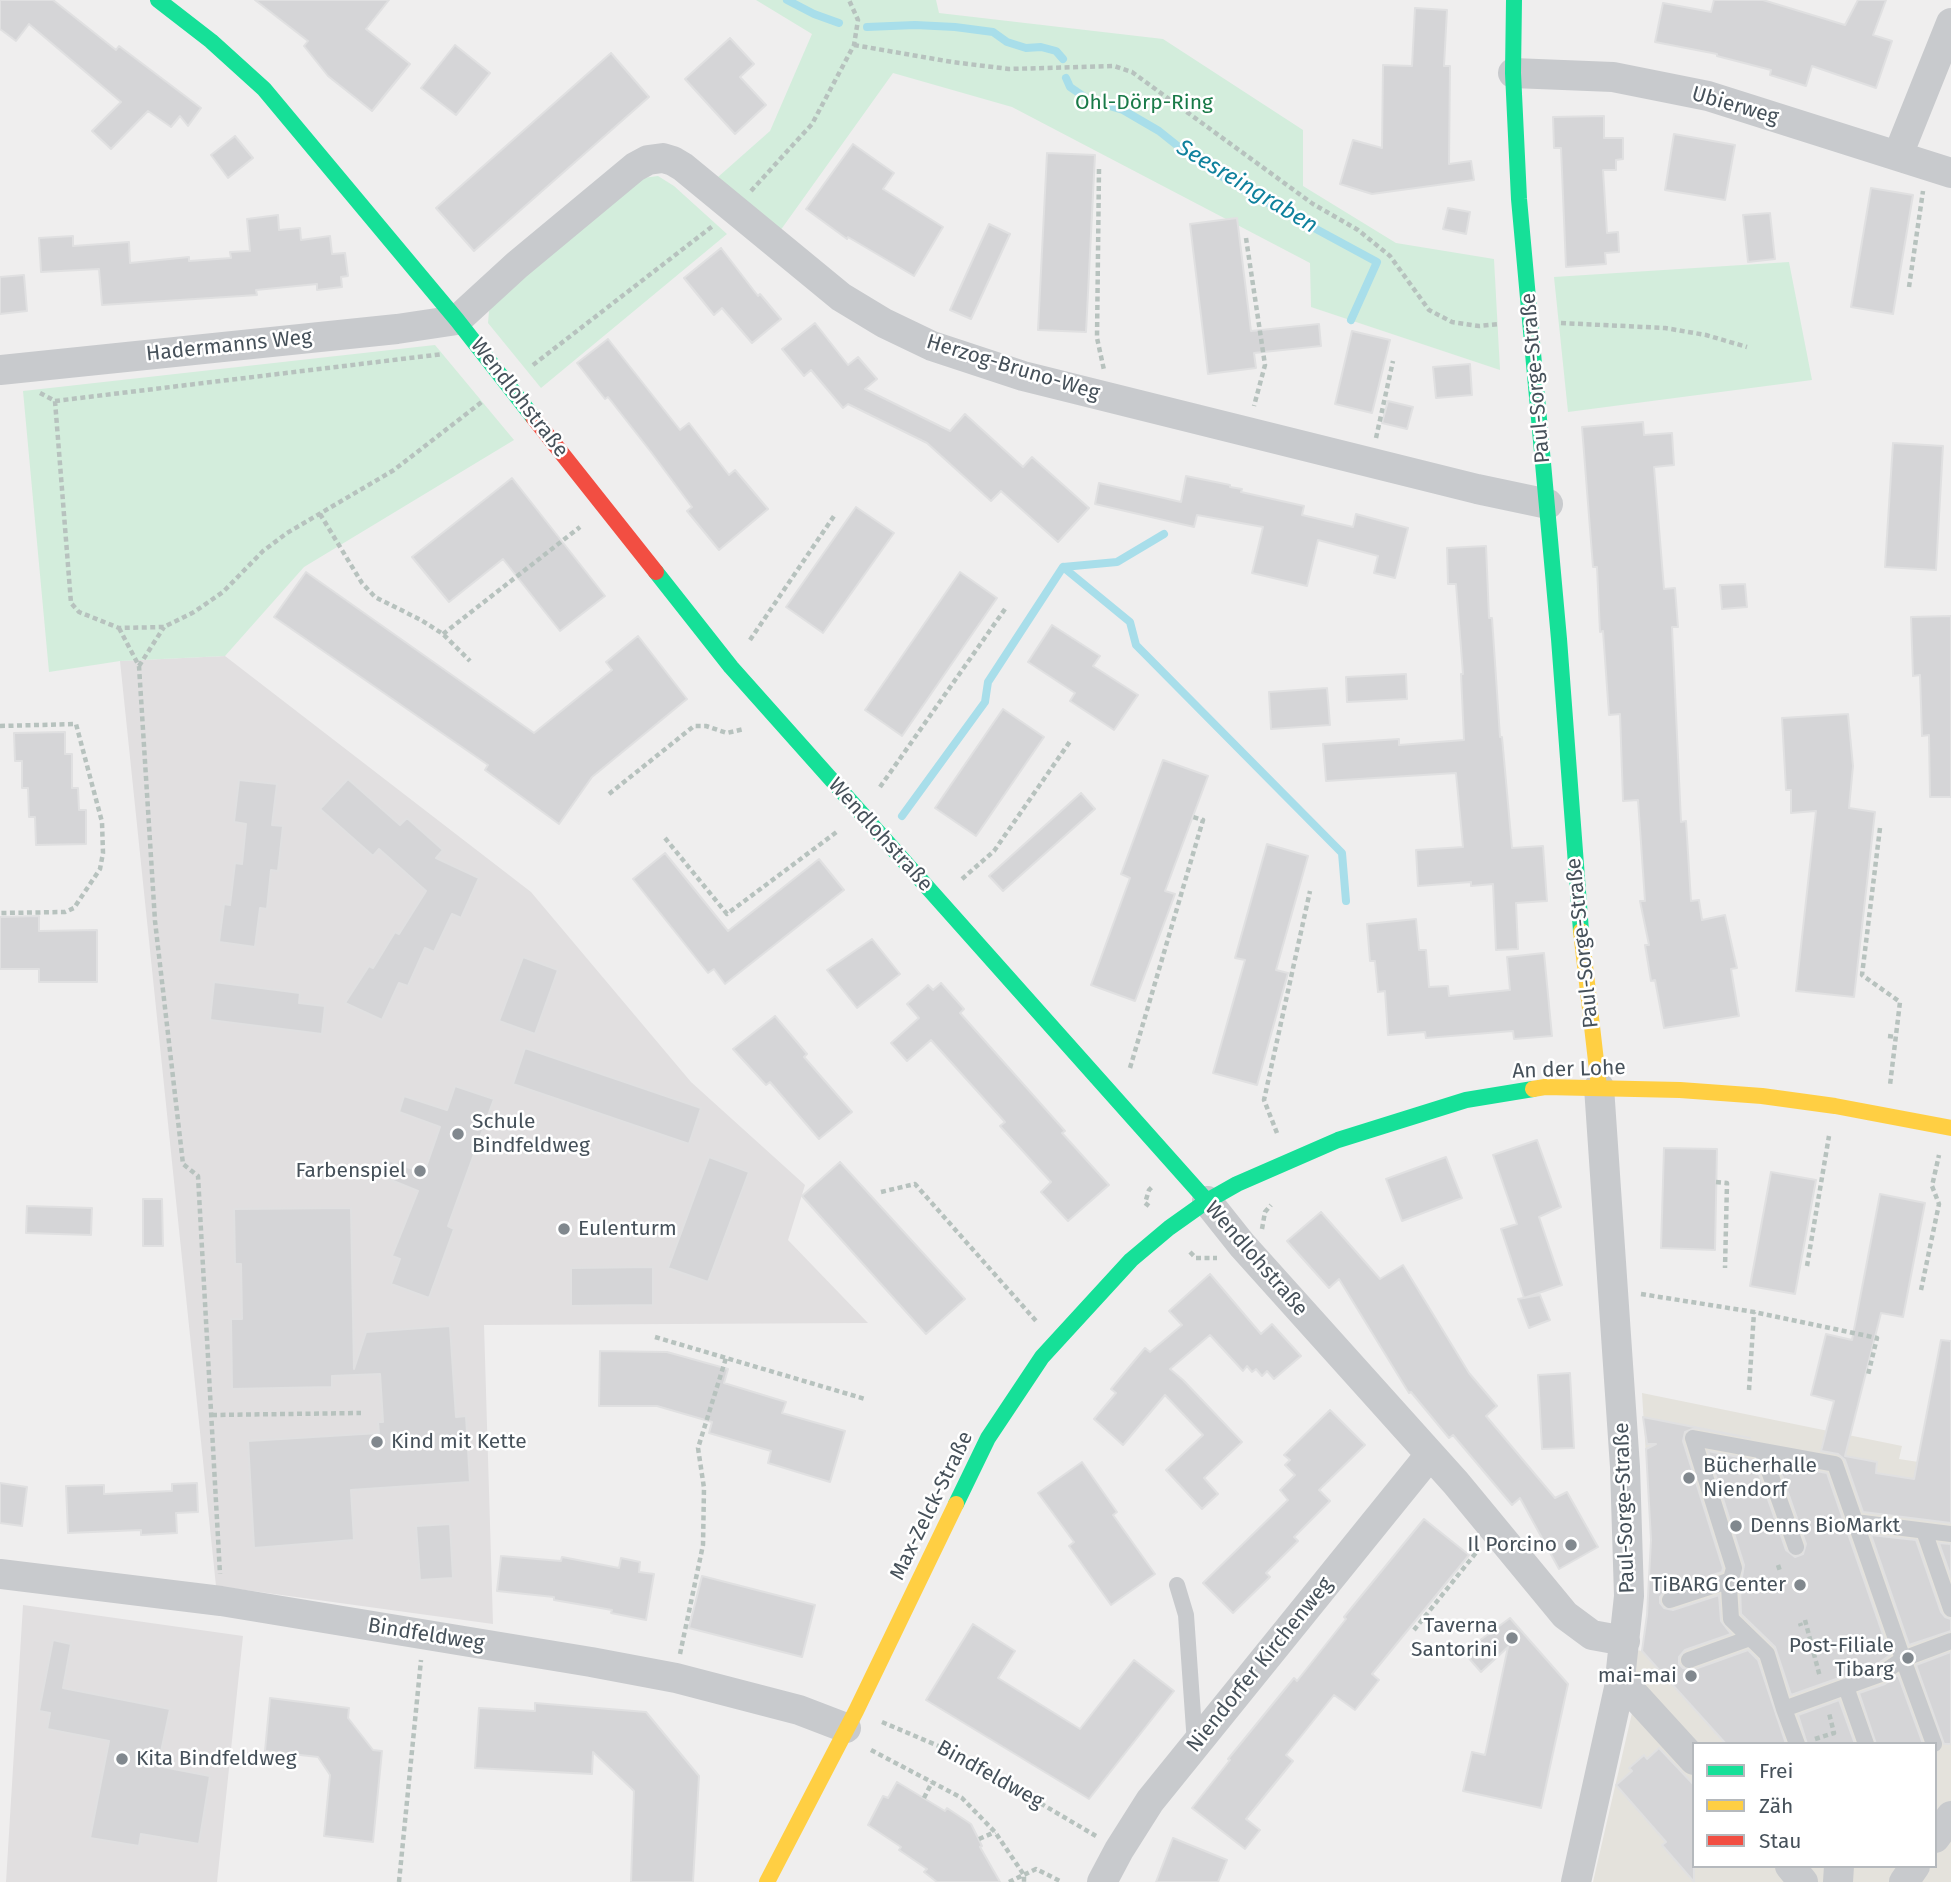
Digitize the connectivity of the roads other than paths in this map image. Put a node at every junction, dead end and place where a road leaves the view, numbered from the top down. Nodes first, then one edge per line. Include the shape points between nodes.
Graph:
1 (158, 0) edge
2 (1514, 0) edge
3 (1951, 23) edge
4 (1513, 73) junction
5 (1898, 155) junction
6 (1939, 168) edge
7 (457, 320) junction
8 (0, 370) edge
9 (1548, 504) junction
10 (1599, 1087) junction
11 (1948, 1127) edge
12 (1207, 1201) junction
13 (1762, 1451) junction
14 (1429, 1456) junction
15 (1855, 1522) junction
16 (1924, 1531) junction
17 (1951, 1534) edge
18 (1796, 1547) dead end
19 (0, 1574) edge
20 (1731, 1580) junction
21 (1177, 1585) dead end
22 (1670, 1600) dead end
23 (1951, 1609) edge
24 (1749, 1638) junction
25 (1625, 1641) junction
26 (1951, 1641) edge
27 (1903, 1659) junction
28 (1689, 1660) dead end
29 (1846, 1687) junction
30 (1619, 1688) junction
31 (1784, 1709) junction
32 (848, 1725) junction
33 (1796, 1742) edge
34 (1865, 1742) edge
35 (1933, 1742) edge
36 (1195, 1746) junction
37 (1692, 1758) edge
38 (1951, 1816) edge
39 (1937, 1835) edge
40 (1792, 1868) edge
41 (767, 1882) edge
42 (1102, 1882) edge
43 (1576, 1882) edge
44 (1803, 1882) edge

1 - 7 street, Wendlohstraße via 264,89
2 - 4 street, Paul-Sorge-Straße
3 - 5 street
4 - 5 street, Ubierweg via 1613,77 1708,96
4 - 9 street, Paul-Sorge-Straße via 1519,199
5 - 6 street, Ubierweg
7 - 8 street, Hadermanns Weg
7 - 9 street, Herzog-Bruno-Weg via 635,167 663,158 673,161 841,297 932,346 1023,376
7 - 12 street, Wendlohstraße via 731,667
9 - 10 street, Paul-Sorge-Straße via 1577,901
10 - 11 street, An der Lohe via 1762,1096
10 - 12 street, An der Lohe via 1517,1090 1413,1115 1338,1140
10 - 25 street, Paul-Sorge-Straße via 1629,1551
12 - 14 street, Wendlohstraße
12 - 32 street, Max-Zelck-Straße via 1131,1259 1042,1357 984,1446
13 - 15 lane via 1835,1464
13 - 18 lane
13 - 20 lane via 1693,1438 1734,1568
14 - 25 street, Wendlohstraße via 1576,1626 1592,1635
14 - 36 street, Niendorfer Kirchenweg
15 - 16 lane
15 - 27 lane
16 - 17 lane
16 - 23 lane
19 - 32 street, Bindfeldweg via 221,1601 676,1678
20 - 22 lane
20 - 24 lane via 1731,1619
21 - 36 lane via 1186,1615
24 - 28 lane
24 - 31 lane via 1767,1654
25 - 30 street, Paul-Sorge-Straße
26 - 27 lane
27 - 29 lane via 1881,1674
27 - 35 lane
29 - 31 lane
29 - 34 lane
30 - 37 street via 1630,1690
30 - 43 street, Paul-Sorge-Straße
31 - 33 lane
32 - 41 street, Max-Zelck-Straße
36 - 42 street, Niendorfer Kirchenweg via 1150,1801
38 - 39 street
40 - 44 street

